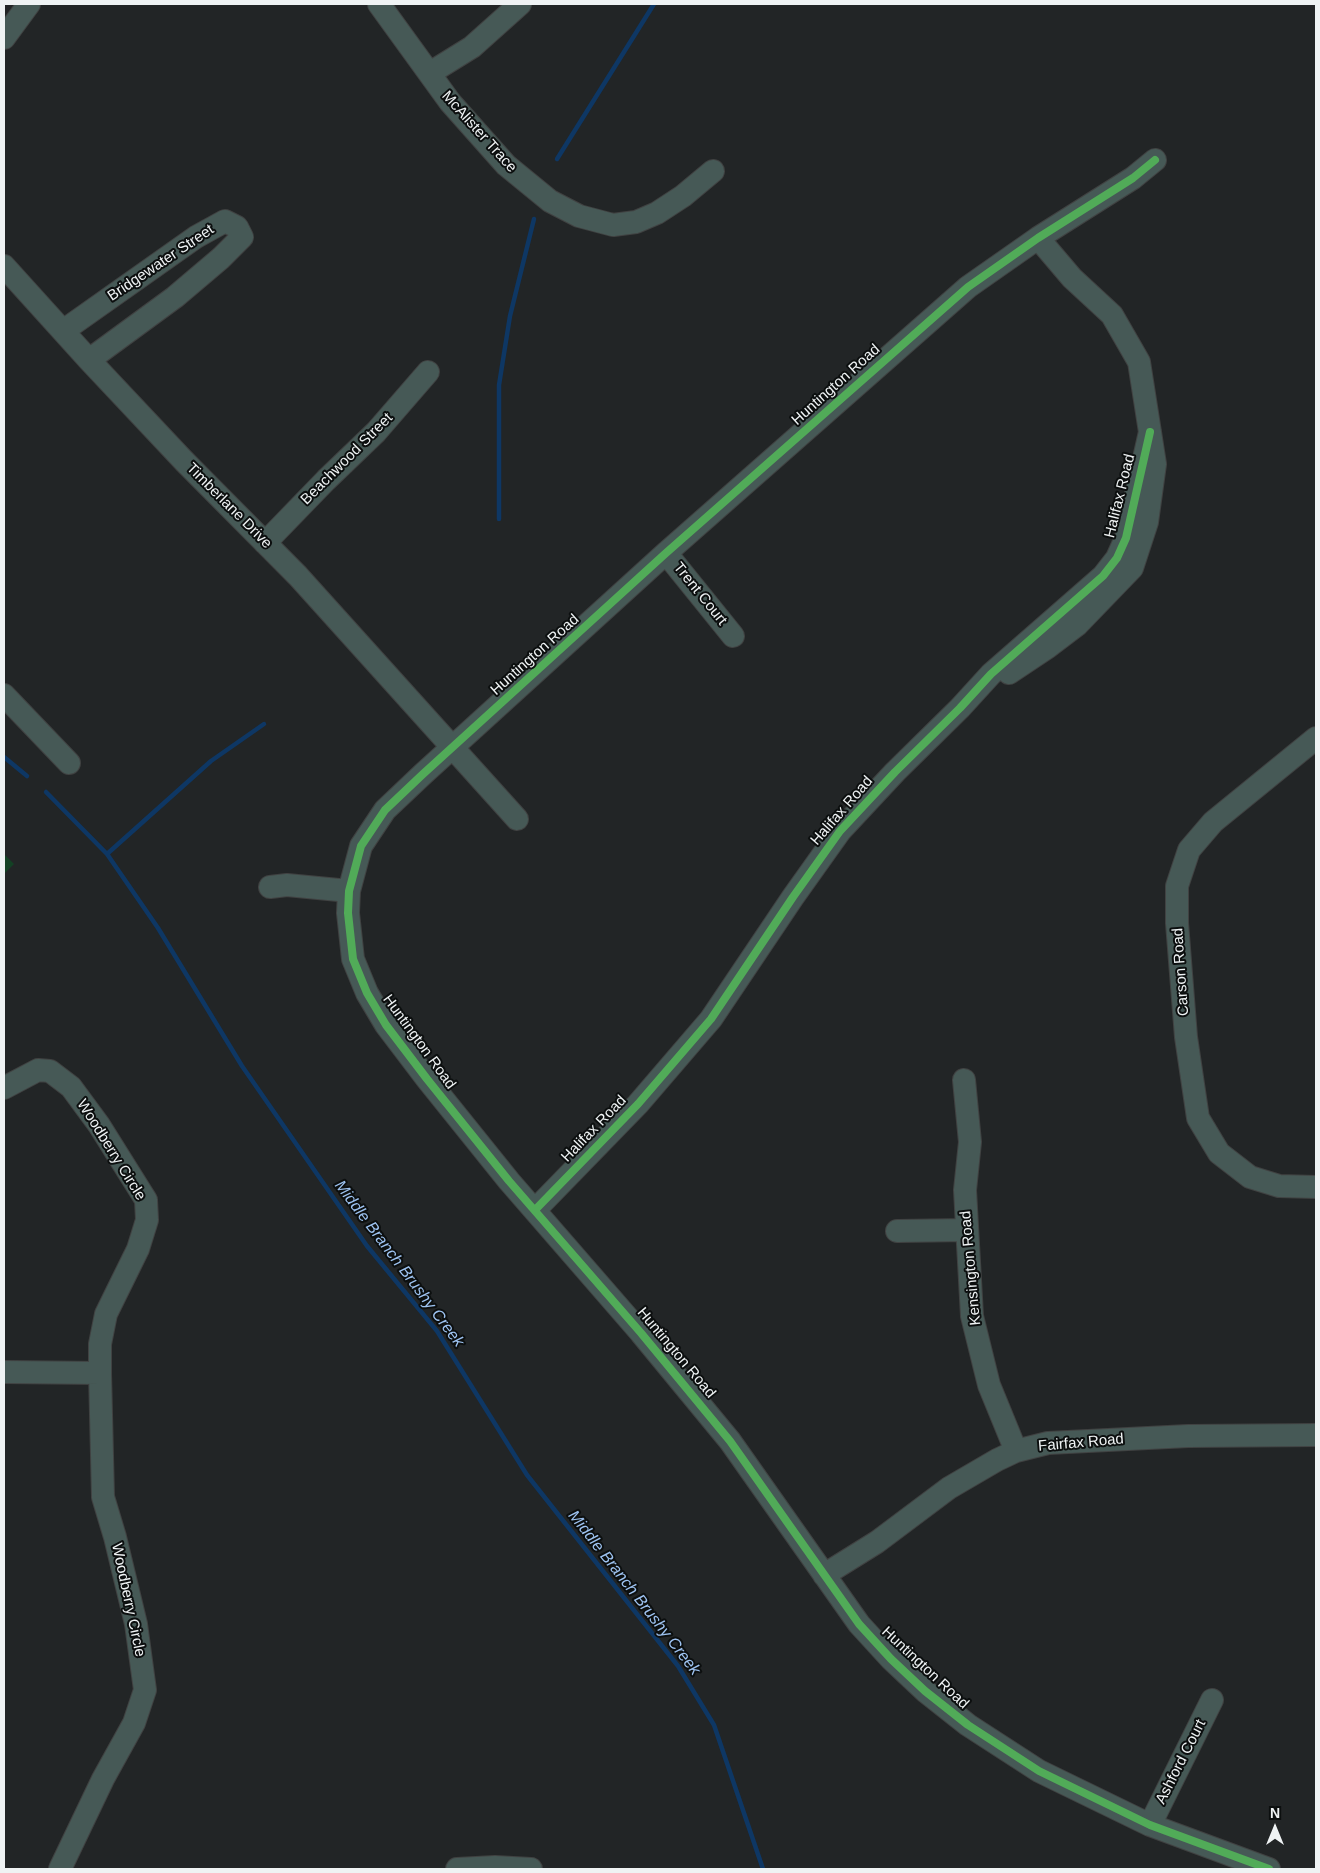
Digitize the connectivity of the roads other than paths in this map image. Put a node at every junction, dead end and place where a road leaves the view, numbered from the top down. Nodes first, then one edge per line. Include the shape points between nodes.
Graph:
1 (28, 4) edge
2 (379, 4) edge
3 (520, 4) edge
4 (4, 38) edge
5 (430, 73) junction
6 (1155, 160) dead end
7 (713, 171) dead end
8 (1038, 238) junction
9 (178, 250) junction
10 (4, 266) edge
11 (201, 275) junction
12 (63, 331) junction
13 (89, 360) junction
14 (428, 372) dead end
15 (265, 543) junction
16 (666, 553) junction
17 (733, 636) dead end
18 (4, 695) edge
19 (1316, 738) edge
20 (452, 748) junction
21 (69, 763) dead end
22 (517, 819) dead end
23 (270, 887) dead end
24 (349, 891) junction
25 (964, 1080) dead end
26 (4, 1088) edge
27 (1316, 1187) edge
28 (535, 1210) junction
29 (897, 1230) dead end
30 (967, 1230) junction
31 (4, 1372) edge
32 (100, 1373) junction
33 (1316, 1435) edge
34 (1016, 1451) junction
35 (824, 1575) junction
36 (1212, 1700) dead end
37 (1150, 1825) junction
38 (60, 1869) edge
39 (457, 1869) edge
40 (531, 1869) edge
41 (1269, 1869) edge

1 - 4 street
2 - 5 street, McAlister Trace
3 - 5 street via 472,47
5 - 7 street, McAlister Trace via 450,102 506,165 550,201 579,216 613,225 636,222 664,209
6 - 8 street, Huntington Road via 1133,178
8 - 16 street, Huntington Road via 968,287
8 - 28 street, Halifax Road via 1072,278 1112,315 1139,362 1155,464 1147,522 1132,568 1077,625 960,708 840,830 711,1019 638,1104
9 - 11 street
9 - 11 street, Bridgewater Street via 225,221 237,227 242,237
9 - 12 street, Bridgewater Street
10 - 12 street, Timberlane Drive
11 - 13 street, Bridgewater Street
12 - 13 street, Timberlane Drive
13 - 15 street, Timberlane Drive
14 - 15 street, Beachwood Street via 376,432
15 - 20 street, Timberlane Drive
16 - 17 street, Trent Court
16 - 20 street, Huntington Road
18 - 21 street
19 - 27 street, Carson Road via 1213,822 1189,850 1177,886 1177,923 1186,1037 1198,1118 1219,1153 1250,1177 1279,1186
20 - 22 street, Timberlane Drive
20 - 24 street, Huntington Road via 385,810 361,846
23 - 24 street via 287,884
24 - 28 street, Huntington Road via 353,959 367,994 427,1079
25 - 30 street, Kensington Road via 970,1142 965,1190
26 - 32 street, Woodberry Circle via 38,1070 50,1071 71,1087 146,1200 148,1220 138,1249 106,1314 100,1344
28 - 35 street, Huntington Road via 730,1441
29 - 30 street
30 - 34 street, Kensington Road via 972,1316 990,1385
31 - 32 street
32 - 38 street, Woodberry Circle via 102,1497 136,1624 145,1690 134,1723
33 - 34 street, Fairfax Road via 1188,1436 1048,1443
34 - 35 street, Fairfax Road via 949,1488 877,1542
35 - 37 street, Huntington Road via 859,1624 891,1658 968,1726 1039,1771
36 - 37 street, Ashford Court
37 - 41 street, Huntington Road
39 - 40 street

